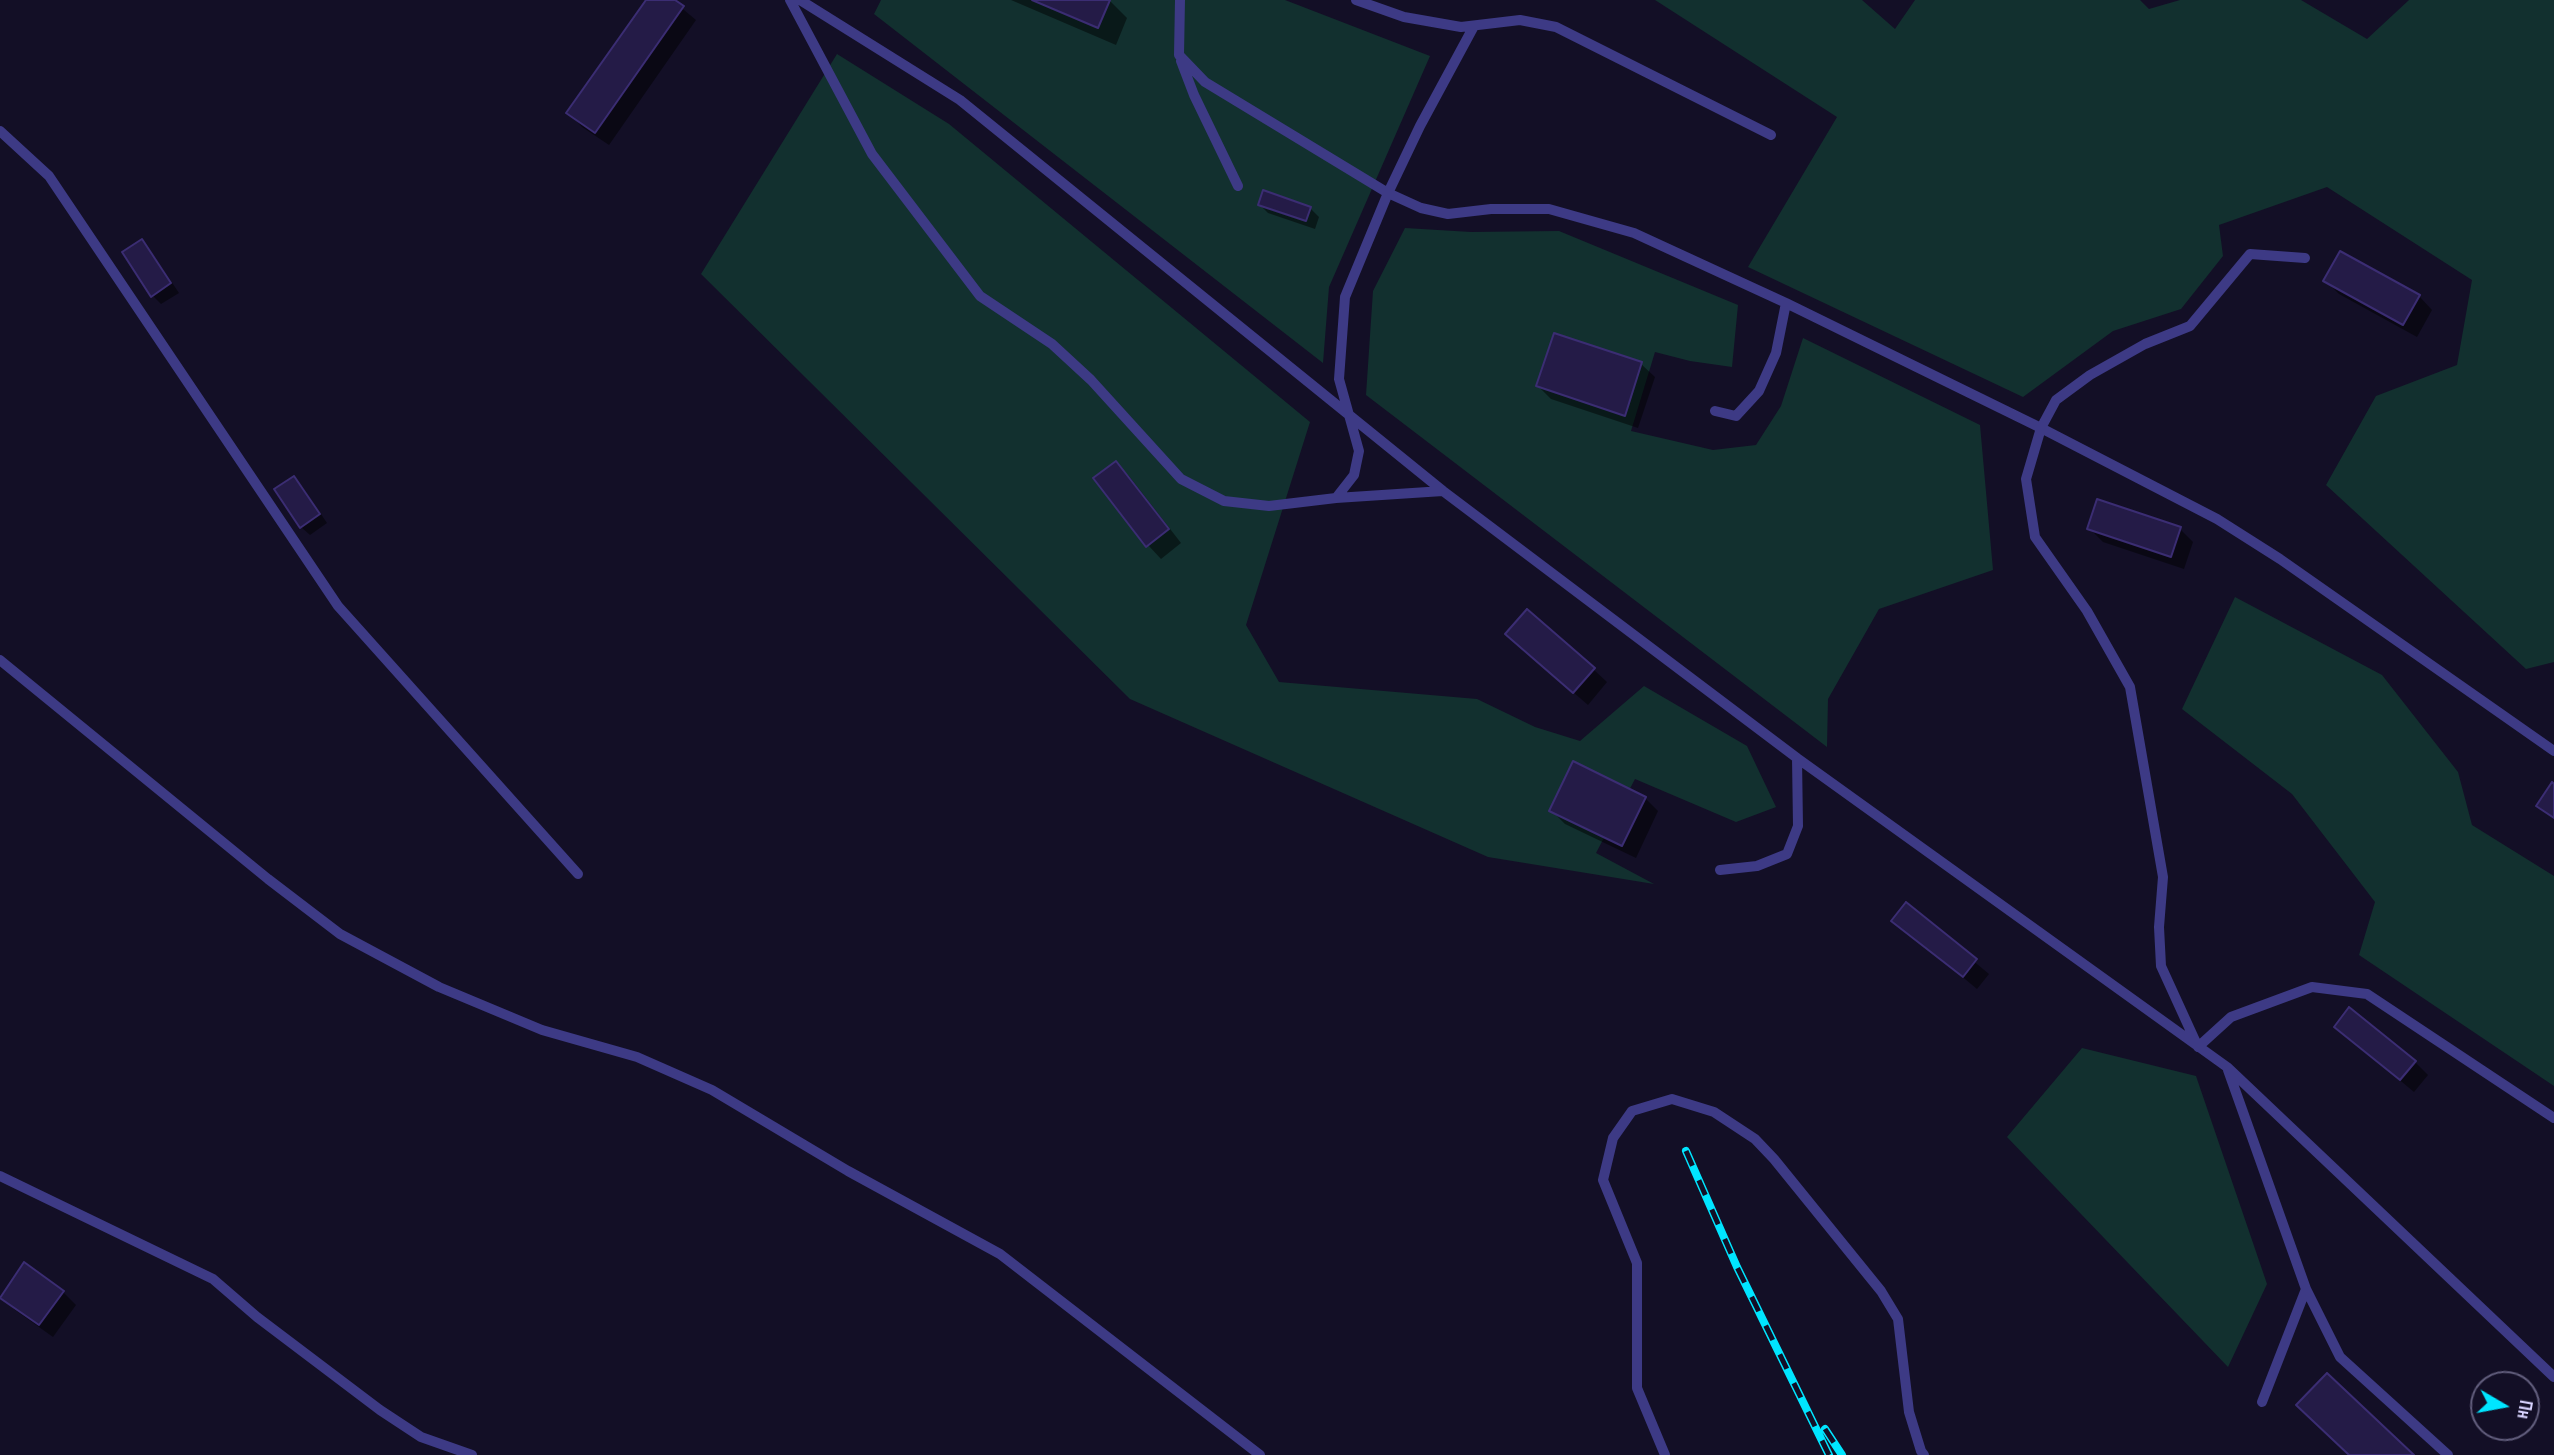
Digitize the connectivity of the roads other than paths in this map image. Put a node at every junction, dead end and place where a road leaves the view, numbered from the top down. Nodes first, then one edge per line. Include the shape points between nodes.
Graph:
1 (790, 0) edge
2 (800, 0) edge
3 (1180, 0) edge
4 (1356, 0) edge
5 (1474, 26) junction
6 (1179, 55) junction
7 (0, 131) edge
8 (1771, 135) dead end
9 (1238, 186) dead end
10 (1388, 193) junction
11 (2305, 258) dead end
12 (1786, 303) junction
13 (1715, 411) dead end
14 (1348, 415) junction
15 (2041, 428) junction
16 (1443, 491) junction
17 (1336, 498) junction
18 (0, 660) edge
19 (2554, 751) edge
20 (1797, 758) junction
21 (1720, 870) dead end
22 (578, 874) dead end
23 (2199, 1047) junction
24 (2227, 1067) junction
25 (2554, 1118) edge
26 (0, 1176) edge
27 (2306, 1289) junction
28 (2554, 1377) edge
29 (2262, 1402) dead end
30 (472, 1455) edge
31 (1260, 1455) edge
32 (1665, 1455) edge
33 (1924, 1455) edge
34 (2448, 1455) edge

1 - 17 lane via 872,154 979,296 1052,344 1181,479 1224,501 1269,506
2 - 14 lane via 960,100
3 - 6 lane
4 - 5 lane via 1404,17
5 - 8 lane via 1520,20 1556,27
5 - 10 lane
6 - 9 lane
6 - 10 lane via 1205,82
7 - 22 lane via 49,176 338,606
10 - 12 lane via 1448,214 1549,209 1634,233
10 - 14 lane via 1345,297 1339,379
11 - 15 lane via 2250,254 2190,326 2145,344 2090,375 2056,400
12 - 13 lane via 1776,353 1759,391 1736,416
12 - 15 lane
14 - 16 lane
14 - 17 lane via 1359,452 1353,475
15 - 19 lane via 2217,519
15 - 23 lane via 2026,479 2035,537 2087,611 2130,687 2163,877 2161,965
16 - 17 lane
16 - 20 lane
18 - 31 lane via 340,933 439,987 542,1030 637,1057 712,1090 1000,1254
20 - 21 lane via 1798,826 1787,854 1757,866
20 - 23 lane
23 - 24 lane
23 - 25 lane via 2231,1017 2312,987 2367,994
24 - 27 lane
24 - 28 lane
26 - 30 lane via 212,1279 380,1410 421,1437
27 - 29 lane
27 - 34 lane via 2340,1357
32 - 33 lane via 1637,1388 1637,1263 1603,1180 1613,1138 1633,1111 1672,1099 1714,1112 1755,1139 1881,1291 1898,1319 1909,1412

